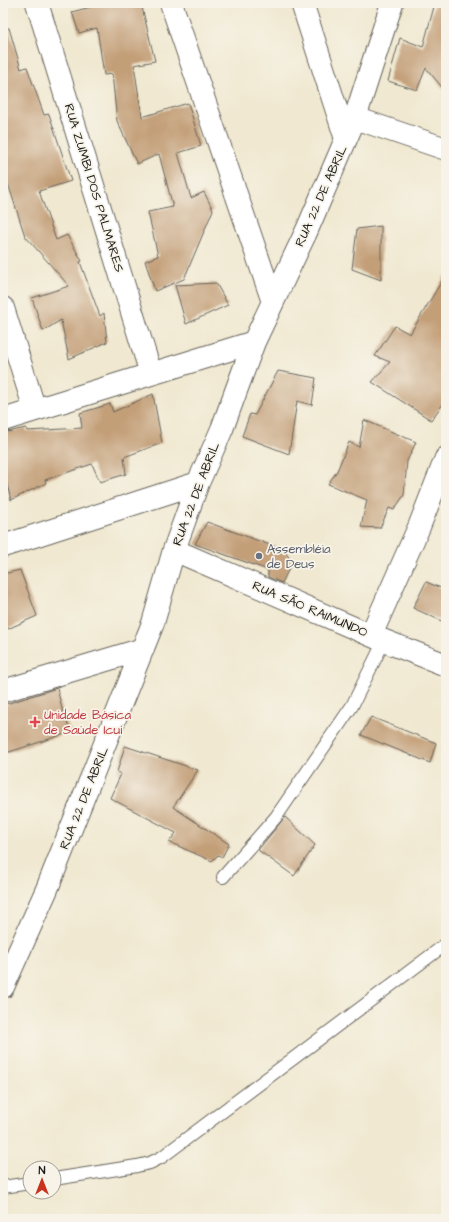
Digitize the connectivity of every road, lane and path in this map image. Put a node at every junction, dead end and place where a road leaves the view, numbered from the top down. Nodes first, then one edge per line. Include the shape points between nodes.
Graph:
1 (37, 3) edge
2 (171, 3) edge
3 (302, 3) edge
4 (392, 3) edge
5 (355, 118) junction
6 (346, 139) junction
7 (446, 149) edge
8 (273, 302) junction
9 (3, 308) edge
10 (254, 342) junction
11 (151, 374) junction
12 (35, 410) junction
13 (3, 420) edge
14 (446, 458) edge
15 (198, 483) junction
16 (3, 546) edge
17 (174, 550) junction
18 (377, 638) junction
19 (143, 649) junction
20 (446, 665) edge
21 (3, 691) edge
22 (223, 877) dead end
23 (446, 944) edge
24 (3, 987) edge
25 (62, 1178) edge
26 (22, 1184) edge
27 (3, 1187) edge

1 - 11 street, RUA ZUMBI DOS PALMARES
2 - 8 street
3 - 6 street
4 - 5 street, RUA 22 DE ABRIL
5 - 6 street, RUA 22 DE ABRIL
5 - 7 street
6 - 8 street, RUA 22 DE ABRIL
8 - 10 street, RUA 22 DE ABRIL
9 - 12 street
10 - 11 street
10 - 15 street, RUA 22 DE ABRIL via 222,429
11 - 12 street
12 - 13 street
14 - 18 street
15 - 16 street
15 - 17 street, RUA 22 DE ABRIL
17 - 18 street, RUA SÃO RAIMUNDO
17 - 19 street, RUA 22 DE ABRIL
18 - 20 street, RUA SÃO RAIMUNDO
18 - 22 lane via 352,706 276,817
19 - 21 street
19 - 24 street, RUA 22 DE ABRIL via 47,888
23 - 25 lane via 162,1157 137,1166
26 - 27 lane

